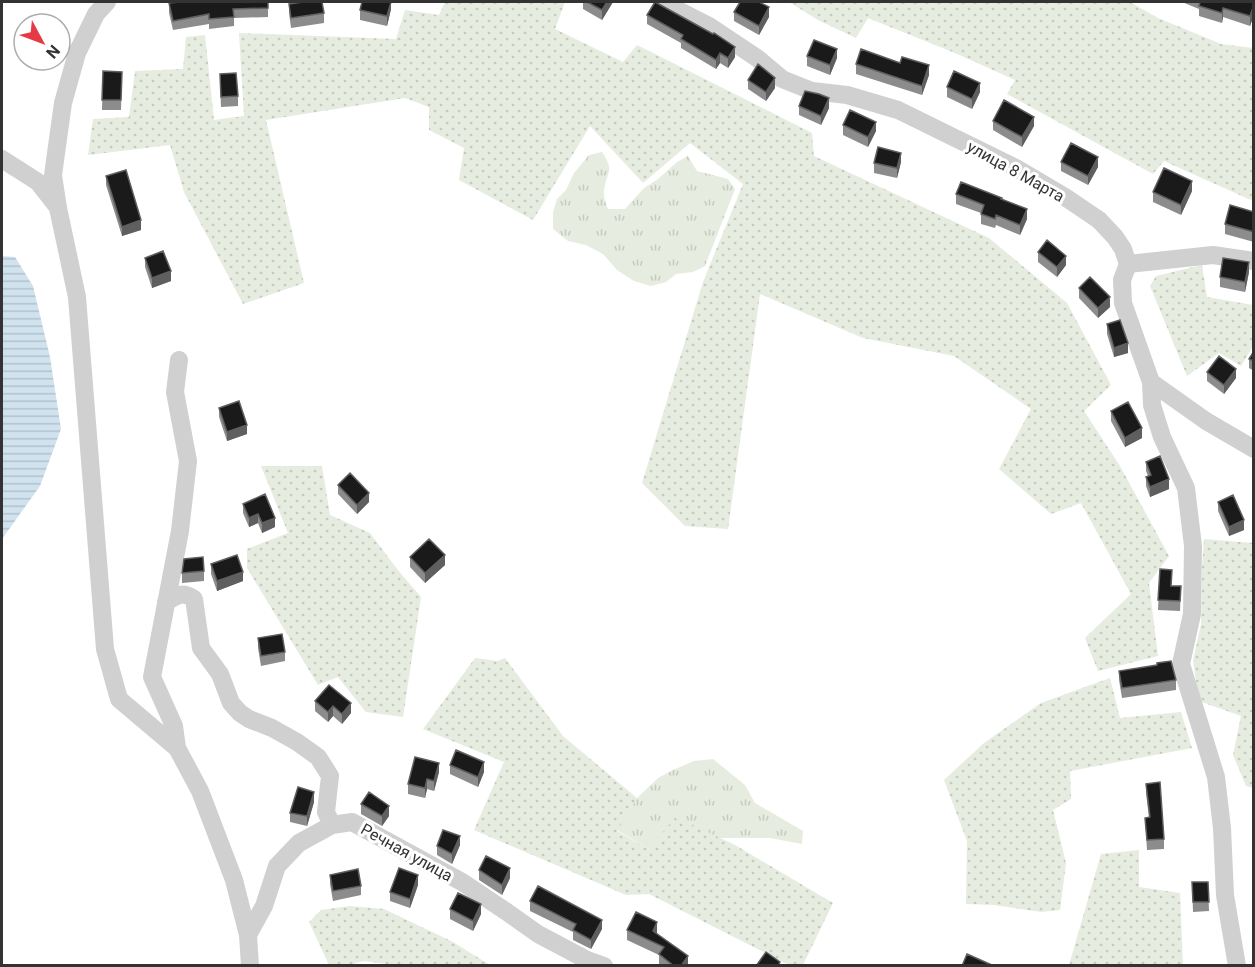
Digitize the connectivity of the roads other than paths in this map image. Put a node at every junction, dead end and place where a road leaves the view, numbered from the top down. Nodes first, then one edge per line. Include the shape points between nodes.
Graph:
1 (107, 2) edge
2 (662, 2) edge
3 (2, 159) edge
4 (58, 208) junction
5 (1254, 261) edge
6 (1128, 264) junction
7 (178, 360) dead end
8 (1151, 382) junction
9 (1254, 449) edge
10 (166, 602) junction
11 (177, 748) junction
12 (332, 825) junction
13 (248, 935) junction
14 (250, 966) edge
15 (604, 966) edge
16 (1237, 966) edge

1 - 4 street via 96,14 77,53 63,103 53,175
2 - 6 street, улица 8 Марта via 709,26 782,79 812,91 847,95 898,110 1016,168 1099,220 1123,249
3 - 4 street via 38,182
4 - 11 street via 77,297 105,649 119,699
5 - 6 street via 1213,255
6 - 8 street via 1122,280 1123,303
7 - 10 street via 175,392 188,461
8 - 9 street via 1206,422
8 - 16 street via 1152,405 1162,437 1186,488 1193,546 1192,614 1181,664 1216,777 1225,895
10 - 11 street via 153,677 174,726
10 - 12 street via 177,595 188,594 194,599 201,648 240,713 318,757 330,776 326,812
11 - 13 street via 215,827
12 - 13 street via 299,843 277,866 264,906
12 - 15 street, Речная улица via 352,822 462,882 538,934
13 - 14 street

